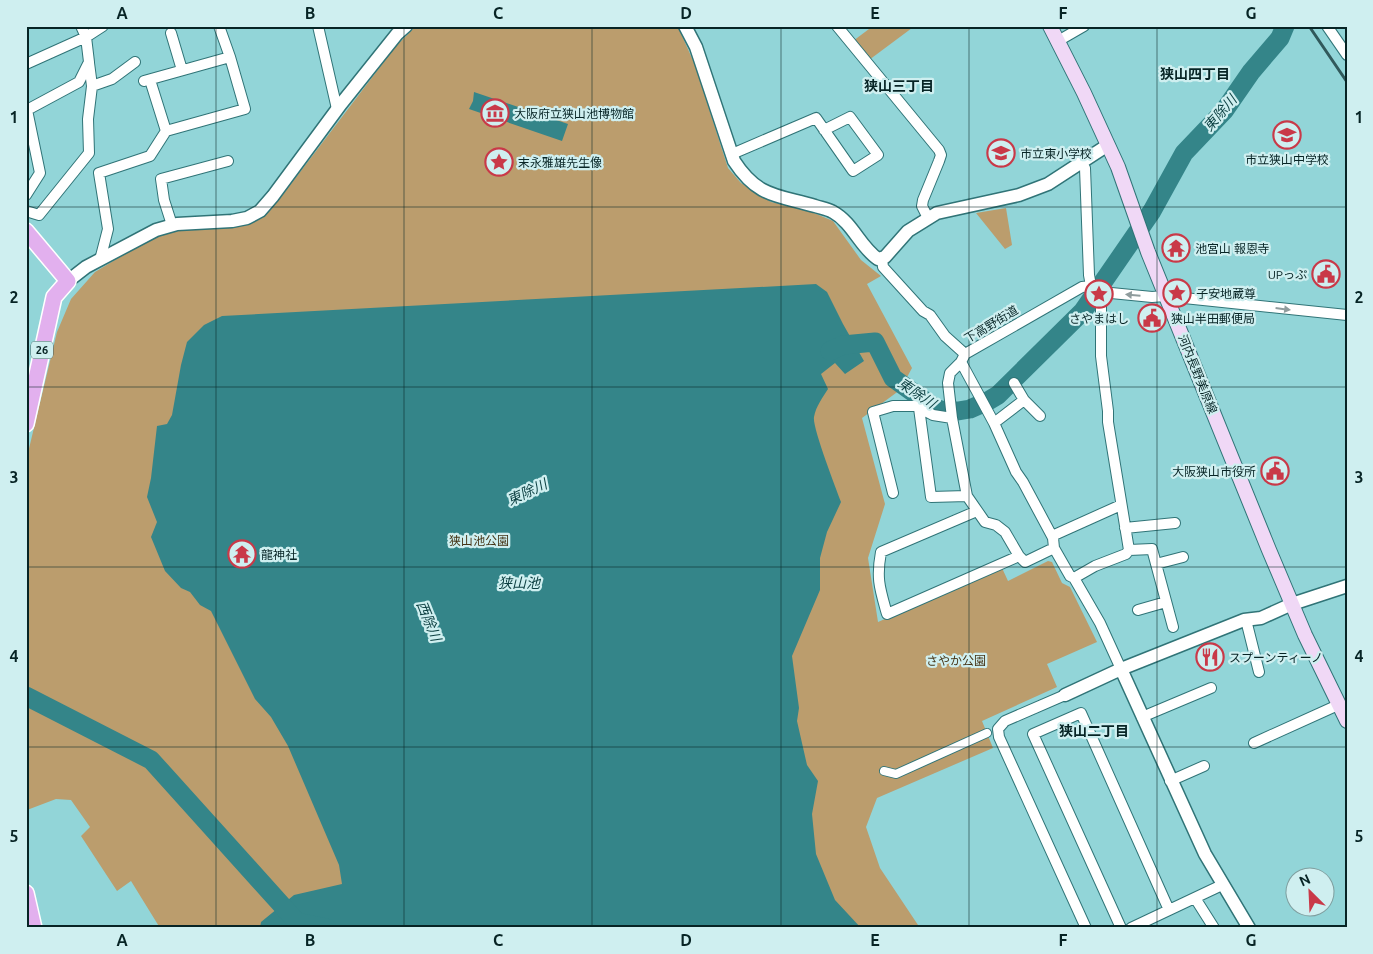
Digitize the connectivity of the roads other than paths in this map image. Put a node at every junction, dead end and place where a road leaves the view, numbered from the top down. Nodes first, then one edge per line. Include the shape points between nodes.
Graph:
1 (81, 26) edge
2 (104, 26) edge
3 (218, 26) edge
4 (318, 26) edge
5 (406, 26) edge
6 (685, 26) edge
7 (836, 26) edge
8 (1050, 26) edge
9 (1084, 26) edge
10 (1327, 26) edge
11 (171, 33) dead end
12 (86, 37) junction
13 (1058, 41) junction
14 (1347, 55) edge
15 (230, 57) junction
16 (89, 62) junction
17 (135, 62) dead end
18 (26, 64) edge
19 (182, 70) junction
20 (92, 86) junction
21 (337, 109) junction
22 (26, 110) edge
23 (824, 130) junction
24 (166, 131) junction
25 (1108, 145) junction
26 (732, 154) junction
27 (228, 161) dead end
28 (1081, 163) junction
29 (26, 195) edge
30 (26, 211) edge
31 (928, 218) junction
32 (172, 225) junction
33 (26, 231) edge
34 (882, 259) junction
35 (100, 260) junction
36 (68, 281) junction
37 (1097, 290) junction
38 (1165, 296) junction
39 (1347, 315) edge
40 (963, 358) junction
41 (1014, 383) dead end
42 (1024, 400) junction
43 (919, 408) junction
44 (952, 413) junction
45 (1040, 416) dead end
46 (26, 424) edge
47 (994, 424) junction
48 (892, 493) dead end
49 (967, 496) junction
50 (1121, 505) junction
51 (977, 511) junction
52 (1175, 523) dead end
53 (1125, 528) junction
54 (1052, 536) junction
55 (1054, 548) junction
56 (1129, 550) junction
57 (1019, 556) junction
58 (1183, 557) dead end
59 (1156, 564) junction
60 (1074, 578) junction
61 (1347, 586) edge
62 (1166, 602) junction
63 (1292, 604) junction
64 (1138, 610) dead end
65 (1246, 620) junction
66 (1173, 627) dead end
67 (1121, 669) junction
68 (1258, 672) dead end
69 (1211, 688) dead end
70 (1064, 695) joint
71 (1338, 705) junction
72 (1142, 717) junction
73 (1347, 722) edge
74 (987, 733) dead end
75 (1254, 743) dead end
76 (1204, 766) dead end
77 (884, 771) dead end
78 (1170, 781) junction
79 (1222, 885) junction
80 (26, 893) edge
81 (1195, 898) junction
82 (1169, 910) junction
83 (34, 928) edge
84 (1086, 928) edge
85 (1121, 928) edge
86 (1131, 928) edge
87 (1214, 928) edge
88 (1249, 928) edge

1 - 12 street
2 - 12 street
3 - 15 street
4 - 21 street
5 - 21 street
6 - 26 street via 696,47
7 - 31 street via 939,150 939,161 922,200
8 - 13 main road, 河内長野美原線
9 - 13 street
10 - 14 street
11 - 19 street
12 - 16 street
12 - 18 street
13 - 25 main road, 河内長野美原線
15 - 19 street
15 - 24 street via 244,109
16 - 20 street
16 - 22 street via 80,82
17 - 20 street via 112,78
19 - 24 street via 147,81
20 - 30 street via 88,119 89,154 39,215
21 - 32 street via 260,211 232,221
22 - 29 street via 40,173
23 - 23 street via 850,117 878,154 853,171
23 - 26 street via 816,118
24 - 35 street via 150,156 99,172 108,229
25 - 28 street
25 - 38 main road, 河内長野美原線
26 - 34 street via 742,174 753,184 780,198 833,212 848,224 872,255
27 - 32 street via 161,179
28 - 31 street via 1040,188 948,210
28 - 37 street via 1085,168 1089,275
31 - 34 street via 908,231
32 - 35 street
33 - 36 main road
34 - 40 street, 下高野街道 via 883,267 930,315
35 - 36 street
36 - 46 main road, 26 via 54,297
38 -> 37 street
37 - 40 street, 下高野街道 via 1082,287
37 - 50 street via 1108,422
38 -> 39 street
38 - 63 main road, 河内長野美原線
40 - 44 street via 950,373 948,383
40 - 47 street
41 - 42 street
42 - 45 street
42 - 47 street
43 - 44 street via 933,415
43 - 48 street via 892,406 873,412
43 - 49 street via 931,497
44 - 49 street
47 - 54 street via 1016,472
49 - 51 street
50 - 53 street
50 - 54 street
51 - 57 street via 985,522 1005,532
51 - 57 street via 882,552 877,571 887,614
52 - 53 street
53 - 56 street
54 - 55 street
55 - 57 street via 1024,562
55 - 60 street
56 - 59 street via 1152,549
56 - 60 street
58 - 59 street
59 - 62 street
60 - 67 street
61 - 63 street
62 - 64 street
62 - 66 street
63 - 65 street via 1261,618
63 - 71 main road, 河内長野美原線
65 - 67 street
65 - 68 street
67 - 70 street
67 - 72 street
69 - 72 street
70 - 84 street via 1005,721 998,729
71 - 73 main road, 河内長野美原線
71 - 75 street
72 - 78 street
74 - 77 street via 896,774
76 - 78 street
78 - 79 street
79 - 81 street
79 - 88 street
80 - 83 main road
81 - 82 street
81 - 87 street
82 - 85 street via 1082,713 1033,734
82 - 86 street

